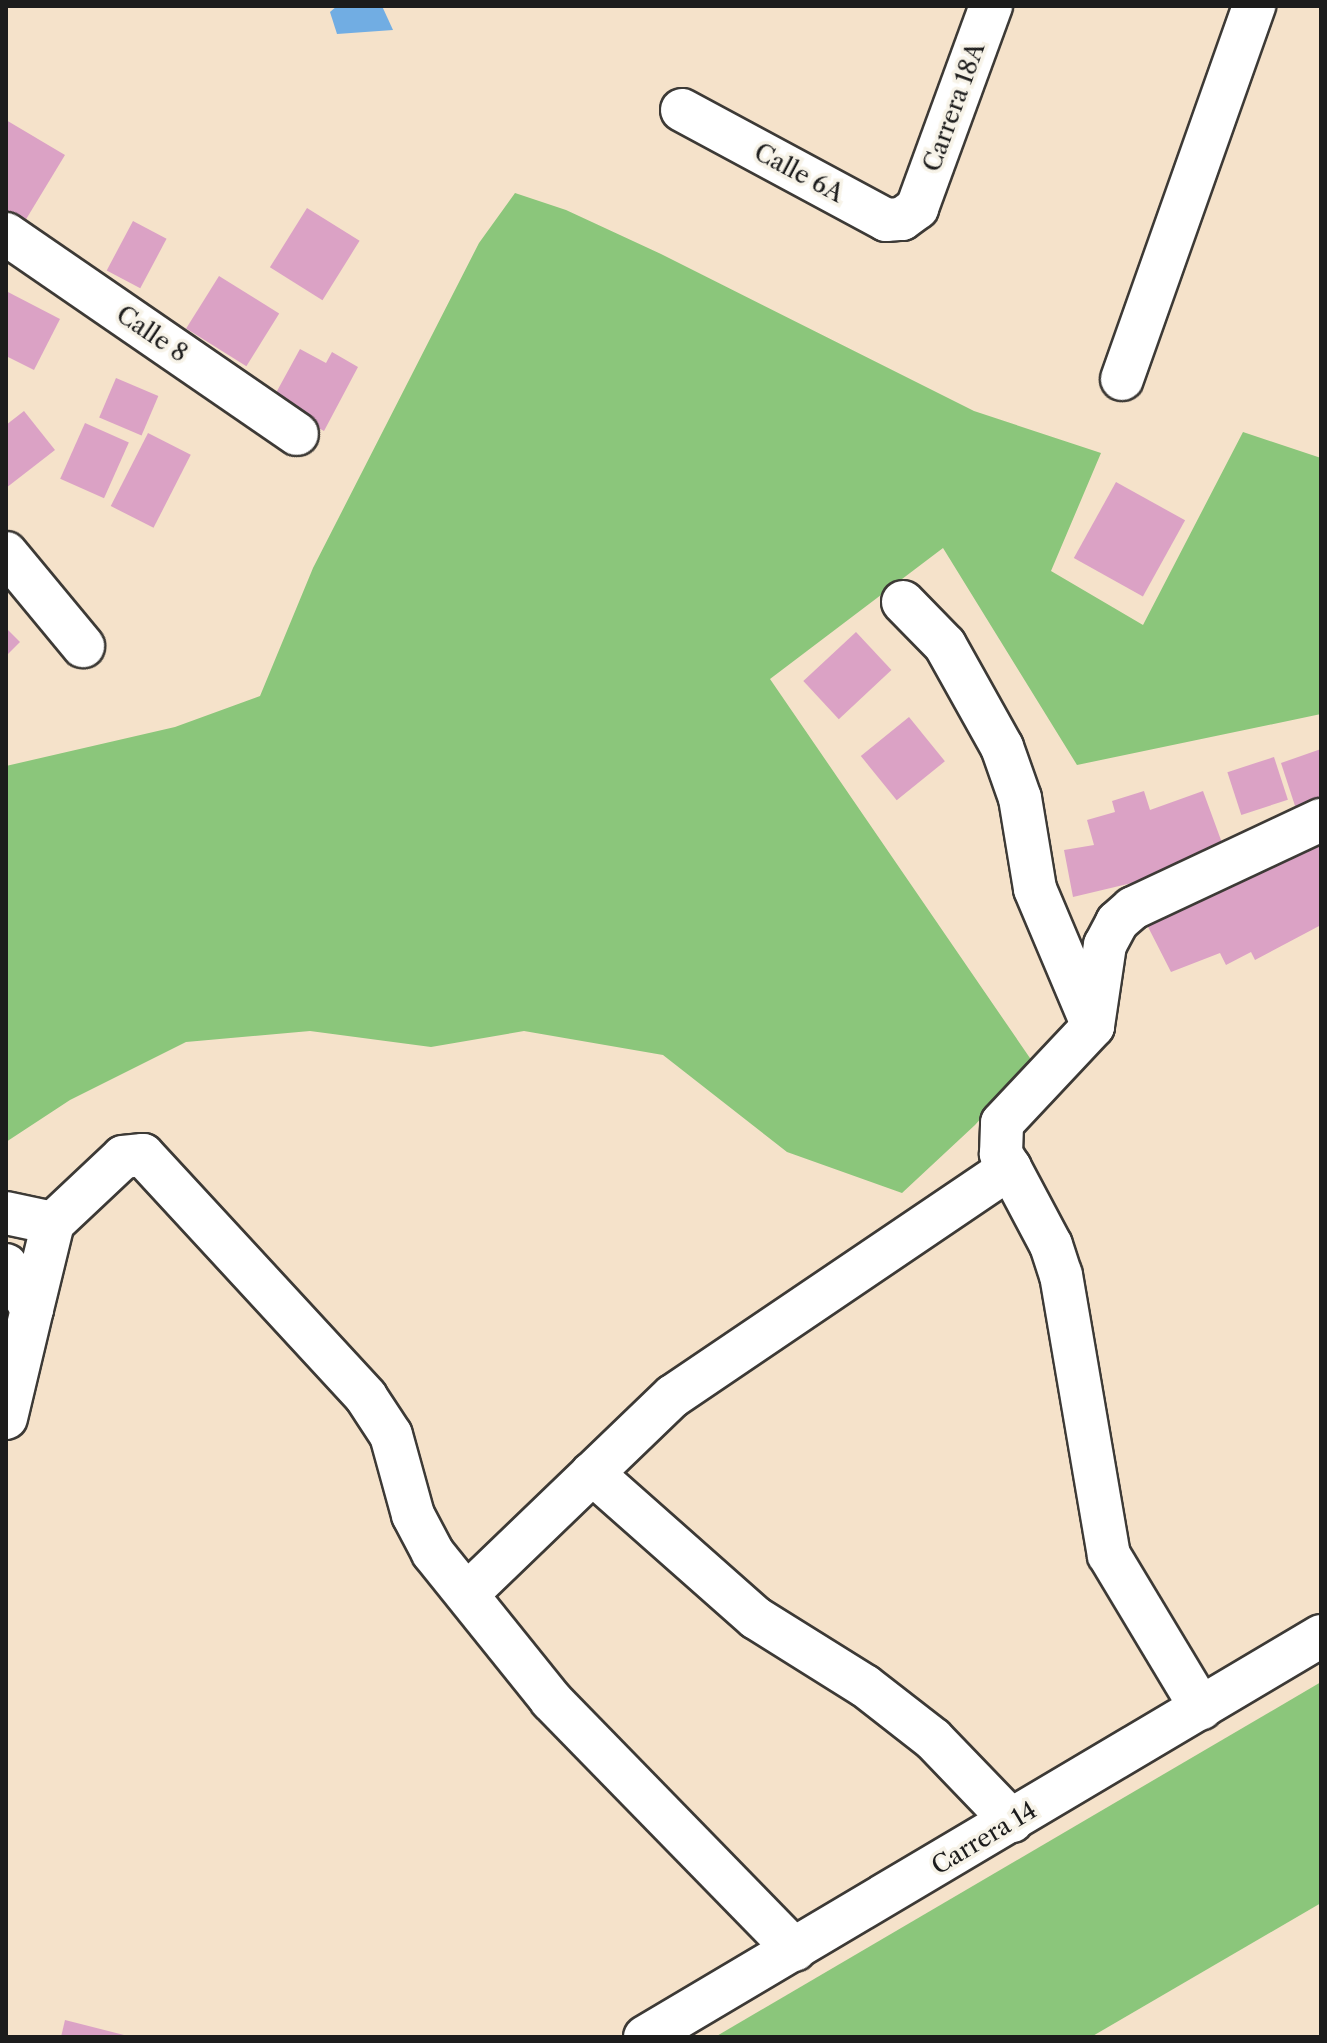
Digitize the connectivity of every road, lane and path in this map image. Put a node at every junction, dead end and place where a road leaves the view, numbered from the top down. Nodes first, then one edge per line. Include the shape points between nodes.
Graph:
1 (991, 6) edge
2 (1254, 6) edge
3 (682, 110) dead end
4 (917, 208) joint
5 (6, 234) edge
6 (1122, 379) dead end
7 (297, 434) dead end
8 (6, 553) edge
9 (903, 602) dead end
10 (83, 646) dead end
11 (1321, 820) edge
12 (1093, 1026) junction
13 (1010, 1168) junction
14 (6, 1213) edge
15 (53, 1223) junction
16 (6, 1265) edge
17 (32, 1309) junction
18 (6, 1418) edge
19 (592, 1473) junction
20 (467, 1594) junction
21 (1321, 1636) edge
22 (1201, 1708) junction
23 (1012, 1821) junction
24 (795, 1950) junction
25 (645, 2037) edge

1 - 4 street, Carrera 18A
2 - 6 street
3 - 4 street, Calle 6A via 886,220 902,219
5 - 7 street, Calle 8
8 - 10 street
9 - 12 street via 945,645 1002,747 1020,798 1035,889
11 - 12 street via 1133,908 1117,922 1105,945
12 - 13 street via 1002,1123 1001,1154
13 - 19 street via 673,1396
13 - 22 street via 1061,1275 1109,1555
14 - 15 street
15 - 17 street
15 - 20 street via 123,1157 143,1155 366,1397 391,1435 413,1515 433,1553
16 - 17 street
17 - 18 street
19 - 20 street
19 - 23 street via 756,1618 865,1686 933,1739
20 - 24 street via 551,1700
21 - 22 street, Carrera 14
22 - 23 street, Carrera 14
23 - 24 street, Carrera 14
24 - 25 street, Carrera 14

